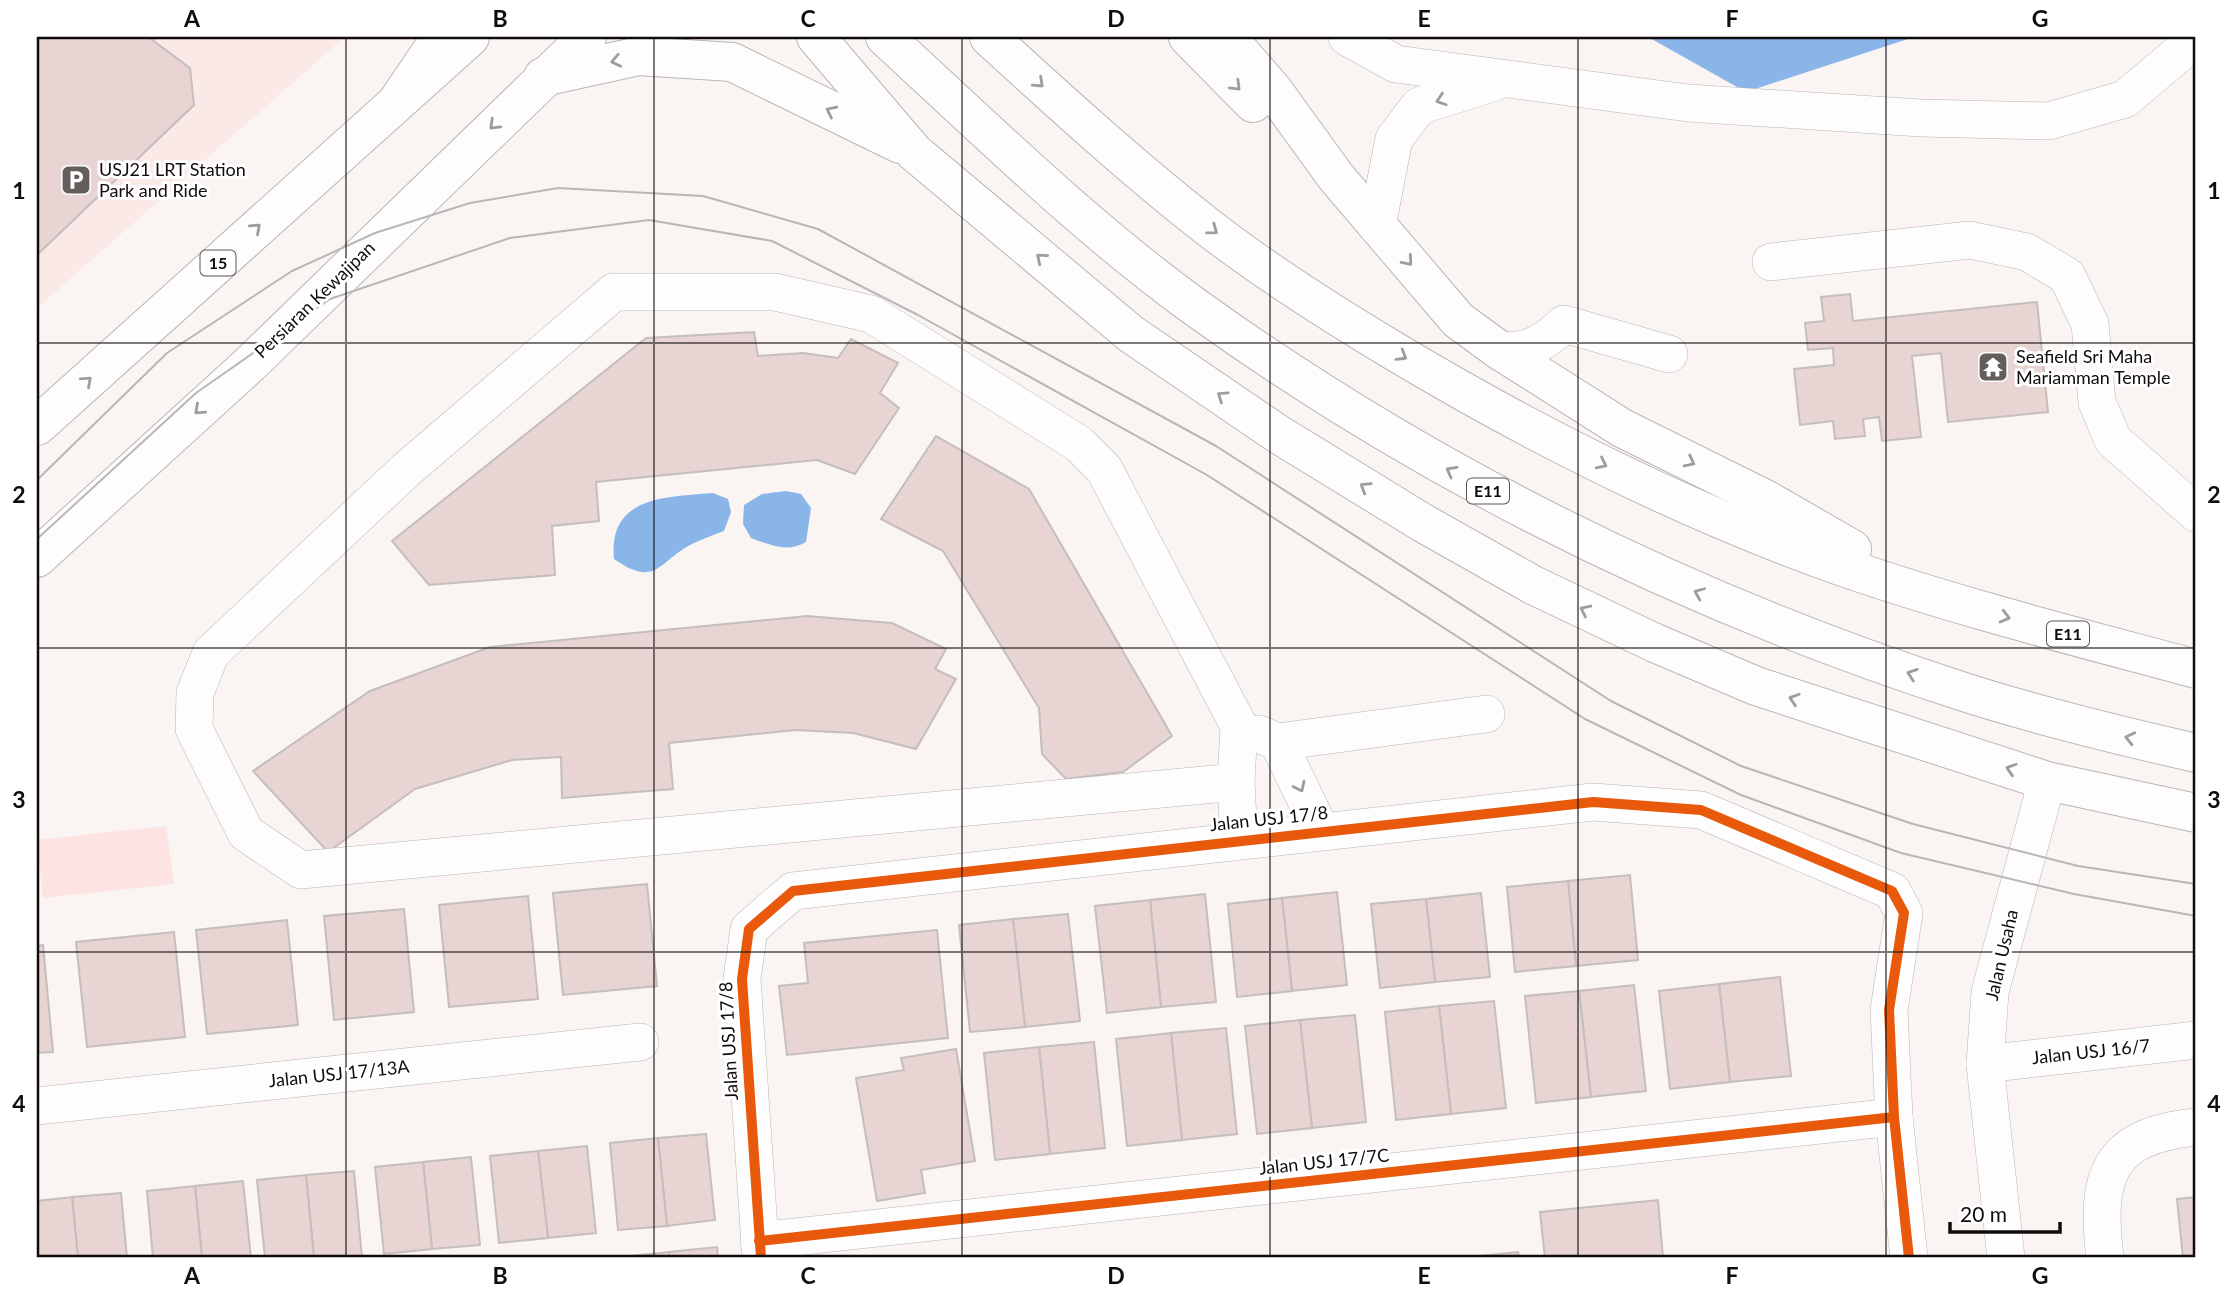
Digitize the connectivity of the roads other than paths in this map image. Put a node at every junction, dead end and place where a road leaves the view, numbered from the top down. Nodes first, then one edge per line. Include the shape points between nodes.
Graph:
1 (441, 37) edge
2 (470, 37) edge
3 (587, 37) edge
4 (816, 37) edge
5 (885, 37) edge
6 (989, 37) edge
7 (1188, 37) edge
8 (1227, 37) edge
9 (1347, 37) edge
10 (2193, 44) edge
11 (543, 77) junction
12 (1506, 79) junction
13 (399, 99) junction
14 (914, 152) junction
15 (1336, 177) junction
16 (1377, 226) junction
17 (1770, 262) dead end
18 (1547, 340) junction
19 (1499, 350) junction
20 (1669, 354) dead end
21 (1554, 385) junction
22 (37, 426) edge
23 (2196, 513) edge
24 (37, 558) edge
25 (1939, 599) junction
26 (2196, 669) edge
27 (1486, 714) dead end
28 (1238, 726) junction
29 (1279, 743) junction
30 (2196, 754) edge
31 (2047, 781) junction
32 (1236, 782) junction
33 (2196, 813) edge
34 (1321, 831) junction
35 (1239, 840) junction
36 (2196, 1040) edge
37 (640, 1042) dead end
38 (1986, 1064) junction
39 (37, 1106) edge
40 (1894, 1117) junction
41 (2196, 1127) edge
42 (760, 1250) edge
43 (1909, 1258) edge
44 (2006, 1258) edge
45 (2105, 1258) edge

1 - 13 main road
2 - 13 main road
3 - 11 main road, Persiaran Kewajipan
4 - 14 main road
30 -> 5 main road, E11 via 1975,695 1829,645 1580,540 1448,470 1339,405 1193,305 1068,204
6 -> 25 main road, E11 via 1205,225 1324,308 1477,401 1686,505 1840,566
7 -> 15 main road
8 - 15 main road via 1273,90
9 - 12 street via 1396,64
10 - 12 street via 2124,99 2049,121 1688,103
14 -> 11 main road via 732,62 639,56
11 -> 24 main road, Persiaran Kewajipan via 250,364
12 -> 16 street via 1419,106 1394,139
22 -> 13 main road, 15
31 -> 14 main road via 1756,686 1522,579 1278,434 1131,334
15 - 16 main road
16 -> 19 main road via 1458,320
17 - 23 street via 1970,240 2026,252 2067,276 2090,324 2096,402 2113,440
18 - 19 street via 1515,352
18 - 20 street via 1564,324
18 - 21 street
19 - 21 main road
21 -> 25 main road via 1622,428 1767,500
25 -> 26 main road, E11
27 - 29 street
28 - 29 street
28 - 32 street
28 - 32 street via 1104,469 1079,444 871,314 775,292 614,292 406,471 211,653 195,693 194,729 246,833 301,870
29 -> 34 street
31 - 33 main road
31 - 38 street, Jalan Usaha via 1990,992
32 - 35 street
34 - 35 street, Jalan USJ 17/8
34 - 40 street, Jalan USJ 17/8 via 1593,802 1701,810 1892,891 1904,914 1889,1010
35 - 42 street, Jalan USJ 17/8 via 793,891 749,929 742,979
36 - 38 street, Jalan USJ 16/7
37 - 39 street, Jalan USJ 17/13A
38 - 44 street, Jalan Usaha
40 - 42 street, Jalan USJ 17/7C
40 - 43 street, Jalan USJ 17/8
41 - 45 street via 2146,1137 2124,1149 2103,1195 2100,1217

